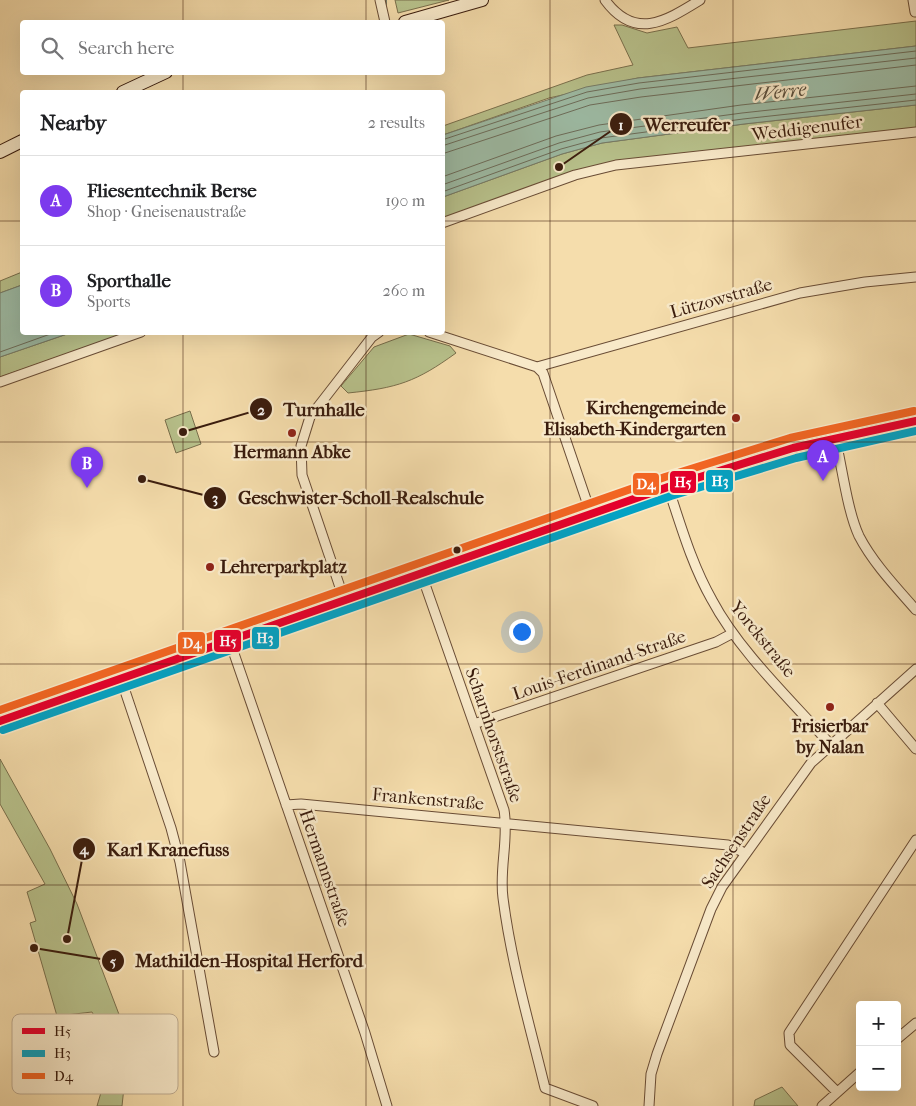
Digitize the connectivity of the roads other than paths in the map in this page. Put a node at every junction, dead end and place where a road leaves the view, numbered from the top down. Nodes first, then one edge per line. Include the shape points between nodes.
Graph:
1 (380, 0) edge
2 (482, 0) edge
3 (605, 0) edge
4 (700, 0) edge
5 (913, 0) edge
6 (915, 12) dead end
7 (385, 20) edge
8 (412, 20) edge
9 (160, 75) edge
10 (127, 90) edge
11 (916, 132) edge
12 (20, 143) edge
13 (0, 152) edge
14 (445, 222) edge
15 (916, 277) edge
16 (133, 335) edge
17 (375, 335) edge
18 (438, 335) edge
19 (537, 367) junction
20 (0, 382) edge
21 (916, 421) edge
22 (835, 437) junction
23 (668, 487) junction
24 (591, 514) junction
25 (421, 572) junction
26 (344, 599) junction
27 (916, 610) edge
28 (733, 633) junction
29 (230, 642) junction
30 (916, 669) edge
31 (121, 679) junction
32 (877, 703) junction
33 (0, 721) edge
34 (474, 724) junction
35 (830, 744) junction
36 (916, 749) edge
37 (286, 805) junction
38 (506, 823) junction
39 (916, 840) edge
40 (744, 853) junction
41 (916, 1023) edge
42 (901, 1036) edge
43 (214, 1052) dead end
44 (856, 1075) edge
45 (837, 1092) junction
46 (387, 1106) edge
47 (593, 1106) edge
48 (648, 1106) edge
49 (822, 1106) edge

1 - 7 street
2 - 8 main road
3 - 4 street via 627,20 647,25 670,18
5 - 6 street
9 - 10 main road
11 - 14 street, Weddigenufer via 616,165 575,175
12 - 13 main road
15 - 19 street, Lützowstraße via 800,293
16 - 20 street
17 - 26 street via 318,406 304,430 301,446 302,474
18 - 19 street
19 - 24 street via 543,373
21 - 22 street
22 - 23 street
22 - 27 street via 860,536
23 - 24 street
23 - 28 street, Yorckstraße via 699,576
24 - 25 street
25 - 26 street
25 - 34 street, Scharnhorststraße
26 - 29 street
28 - 34 street, Louis-Ferdinand-Straße via 716,642
28 - 35 street, Yorckstraße
29 - 31 street
29 - 37 street, Hermannstraße
30 - 32 street, Sachsenstraße
31 - 33 street
31 - 43 street via 180,862
32 - 35 street, Sachsenstraße
32 - 36 street
34 - 38 street, Scharnhorststraße
35 - 40 street, Sachsenstraße via 792,786
37 - 38 street, Frankenstraße
37 - 46 street, Hermannstraße
38 - 40 street, Frankenstraße via 728,845
38 - 47 street, Scharnhorststraße via 501,875 505,917 545,1088
39 - 45 street via 790,1033 790,1045
40 - 48 street, Sachsenstraße via 722,887 708,917 657,1054 651,1074
41 - 42 street
44 - 45 street
45 - 49 street

